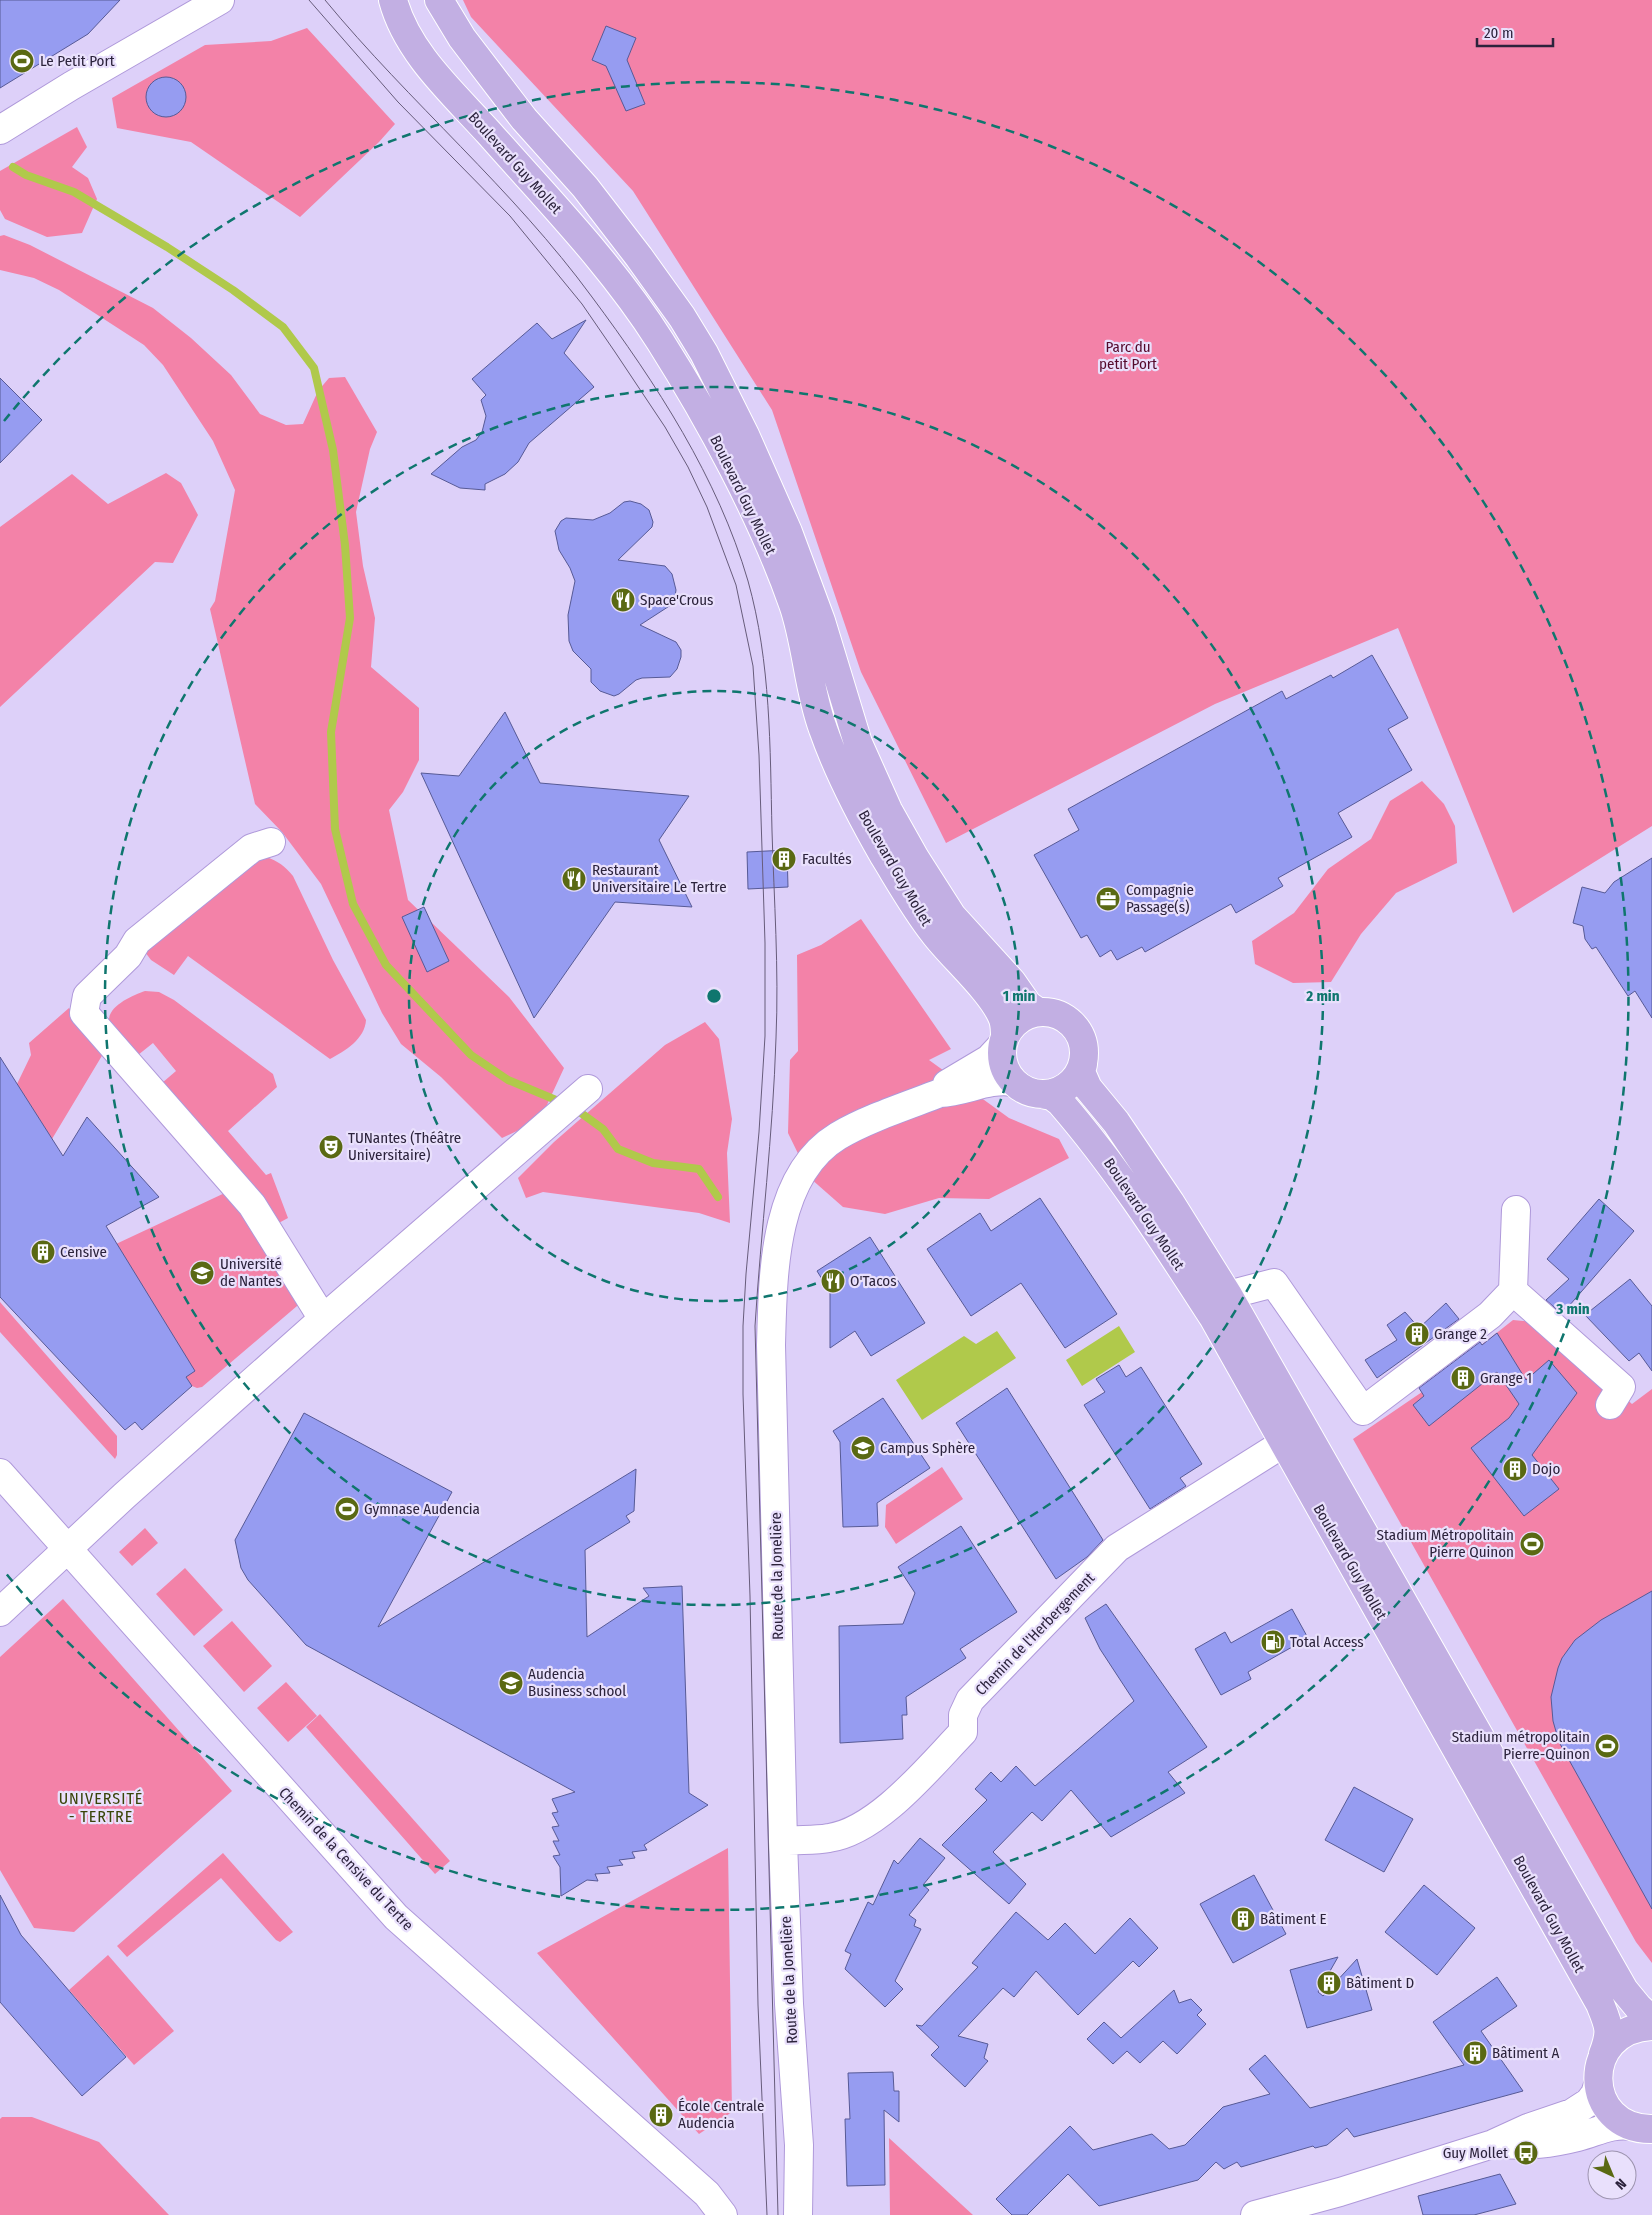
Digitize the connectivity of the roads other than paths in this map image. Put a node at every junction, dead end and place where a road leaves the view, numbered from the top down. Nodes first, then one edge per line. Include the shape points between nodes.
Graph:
1 (220, 0) edge
2 (393, 0) edge
3 (439, 0) edge
4 (0, 130) edge
5 (271, 842) dead end
6 (1038, 1012) junction
7 (1004, 1041) junction
8 (1083, 1064) junction
9 (1013, 1082) junction
10 (588, 1089) dead end
11 (940, 1093) junction
12 (1046, 1094) junction
13 (1516, 1210) dead end
14 (1513, 1291) junction
15 (1228, 1295) junction
16 (323, 1319) junction
17 (1610, 1405) dead end
18 (1284, 1443) junction
19 (0, 1473) edge
20 (68, 1549) junction
21 (0, 1612) edge
22 (783, 1841) junction
23 (1652, 2020) edge
24 (1652, 2026) edge
25 (1603, 2054) junction
26 (1598, 2085) junction
27 (1646, 2129) edge
28 (1494, 2144) junction
29 (799, 2145) junction
30 (723, 2215) edge
31 (798, 2215) edge
32 (814, 2215) edge
33 (1255, 2215) edge

1 - 4 street
2 - 7 main road, Boulevard Guy Mollet via 405,31 426,62 602,262 659,340 684,382 745,495 788,589 822,729 844,776 884,854 932,932 982,988 1002,1017
3 - 6 main road, Boulevard Guy Mollet via 462,38 524,119 585,187 639,257 704,353 746,435 788,532 821,622 858,744 888,810 952,916 1012,982 1028,1005
5 - 16 street via 252,848 137,941 128,956 86,996 84,1013 252,1205
6 - 7 main road via 1018,1020
6 - 8 main road via 1056,1014 1075,1027 1083,1042
7 - 9 main road via 1003,1065
7 - 11 street, Route de la Jonelière via 989,1059 949,1082
8 - 12 main road via 1067,1087
8 - 15 main road, Boulevard Guy Mollet via 1081,1072 1088,1088 1116,1122
9 - 11 street, Route de la Jonelière via 994,1081
9 - 12 main road via 1025,1090
10 - 16 street
11 - 22 street, Route de la Jonelière via 838,1135 823,1146 811,1159 791,1194 774,1268 772,1354
12 - 18 main road, Boulevard Guy Mollet via 1060,1102 1106,1157 1160,1236 1213,1317
13 - 14 street
14 - 15 street via 1490,1315 1363,1411 1274,1283
14 - 17 street via 1621,1387
15 - 23 main road, Boulevard Guy Mollet via 1624,1990
16 - 20 street
18 - 22 street, Chemin de l'Herbergement via 1117,1548 970,1700 963,1715 963,1732 894,1801 861,1827 829,1838
18 - 25 main road, Boulevard Guy Mollet via 1600,2004 1609,2026 1609,2038
19 - 20 street, Chemin de la Censive du Tertre
20 - 21 street
20 - 30 street, Chemin de la Censive du Tertre via 396,1917 707,2194
22 - 29 street, Route de la Jonelière via 789,2004
24 - 25 main road via 1623,2033
25 - 26 main road, Boulevard Guy Mollet
26 - 27 main road via 1607,2107 1618,2118
26 - 28 street via 1589,2102 1572,2113
27 - 28 street via 1621,2124 1580,2137 1530,2146
28 - 33 street
29 - 31 street, Route de la Jonelière
29 - 32 street, Route de la Jonelière via 815,2190

